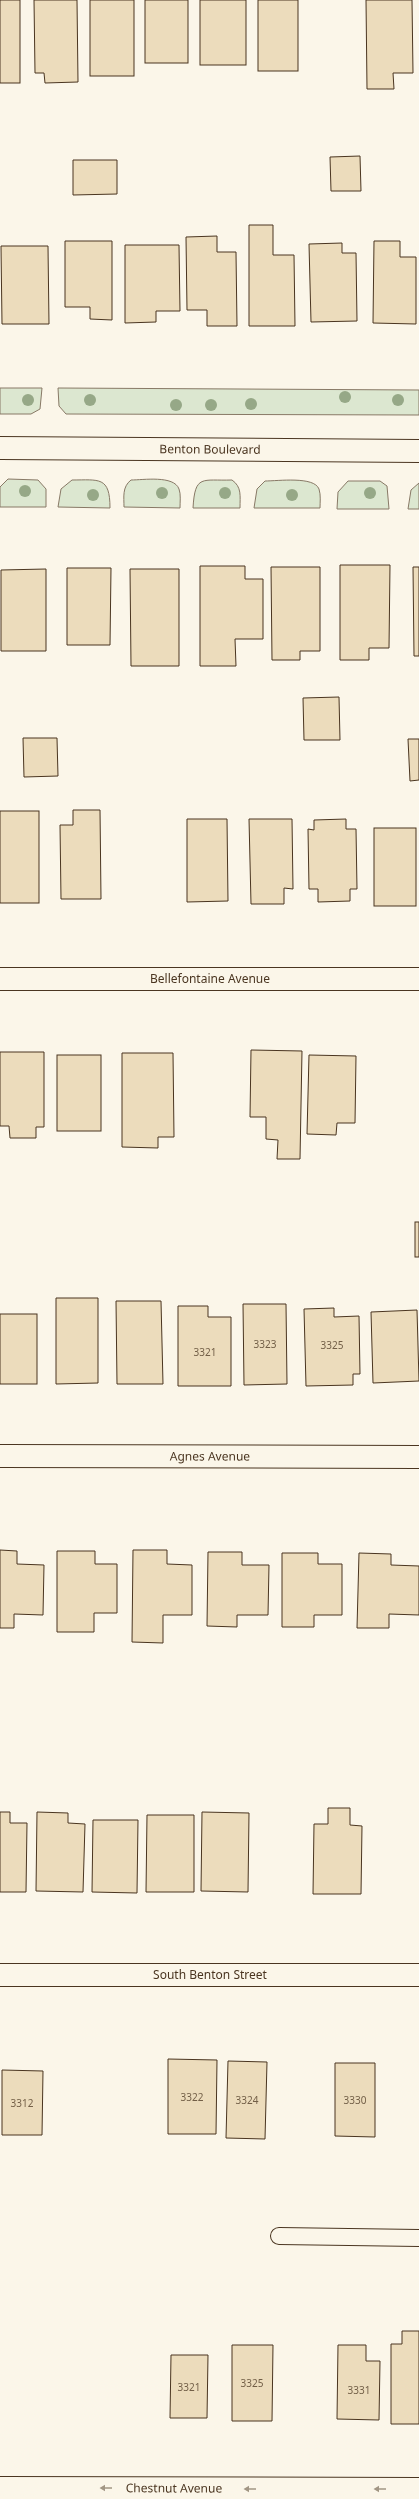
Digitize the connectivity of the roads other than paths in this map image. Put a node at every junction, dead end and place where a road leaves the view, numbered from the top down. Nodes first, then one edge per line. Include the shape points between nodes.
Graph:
1 (0, 448) edge
2 (419, 451) edge
3 (0, 979) edge
4 (419, 979) edge
5 (0, 1456) edge
6 (419, 1457) edge
7 (0, 1975) edge
8 (419, 1975) edge
9 (279, 2236) dead end
10 (419, 2238) edge
11 (0, 2488) edge
12 (419, 2489) edge

1 - 2 street, Benton Boulevard
3 - 4 street, Bellefontaine Avenue
5 - 6 street, Agnes Avenue
7 - 8 street, South Benton Street
9 - 10 lane
12 -> 11 street, Chestnut Avenue

